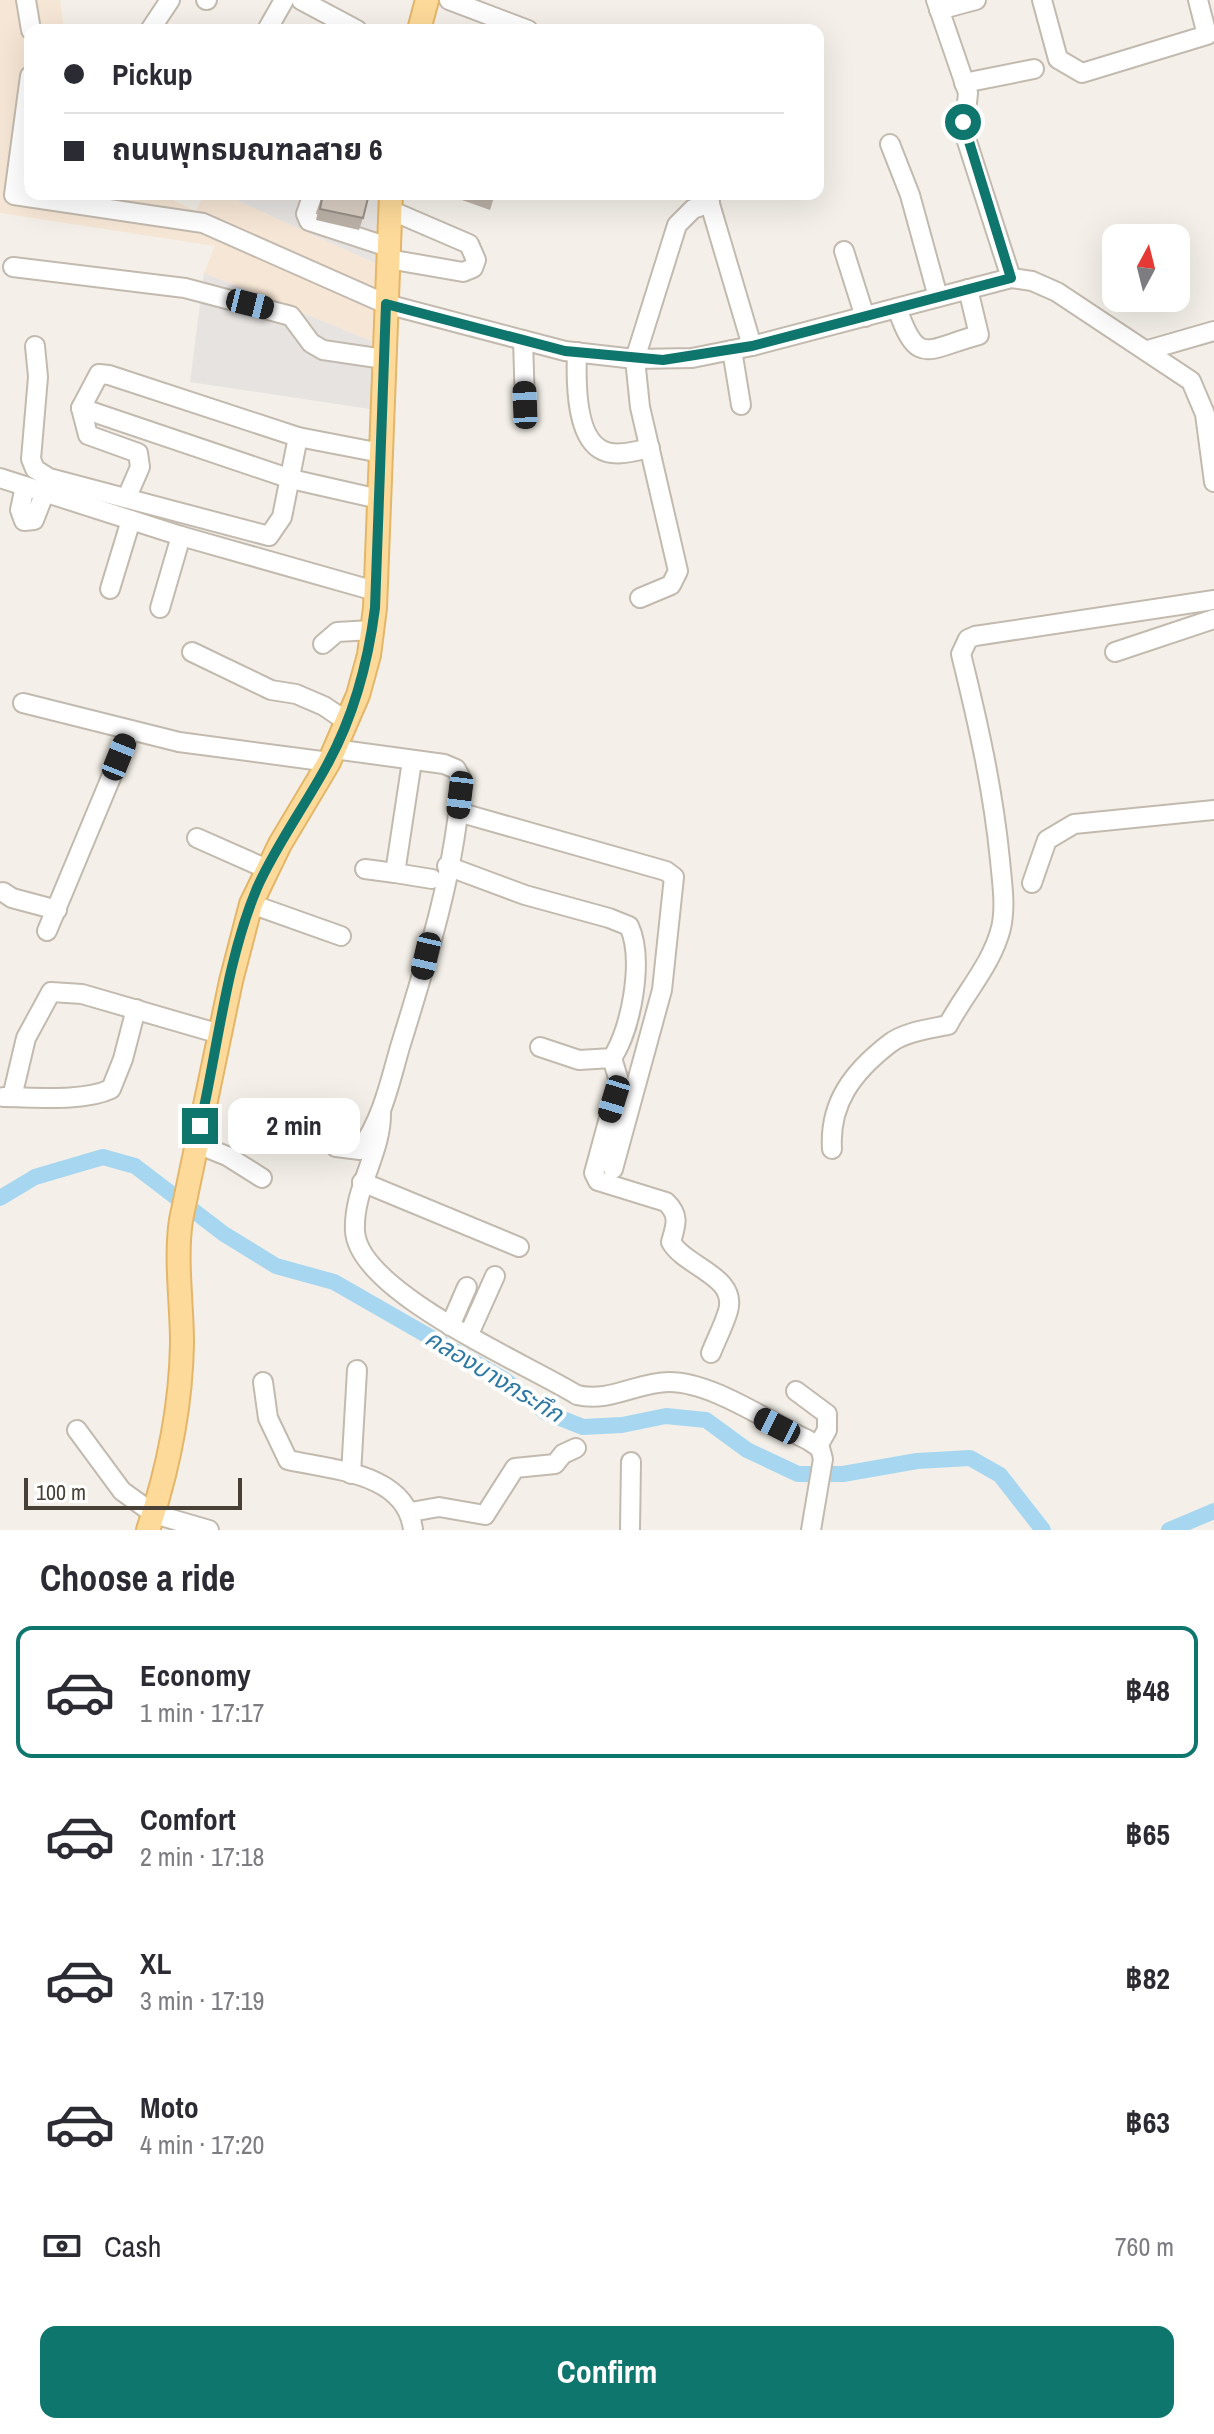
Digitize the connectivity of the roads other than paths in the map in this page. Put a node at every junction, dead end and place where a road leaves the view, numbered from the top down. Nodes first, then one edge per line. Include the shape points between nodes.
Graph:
1 (26, 0) edge
2 (170, 0) edge
3 (284, 0) edge
4 (301, 0) edge
5 (427, 0) edge
6 (449, 0) edge
7 (976, 0) edge
8 (1042, 0) edge
9 (1198, 0) edge
10 (937, 5) edge
11 (30, 24) edge
12 (154, 24) edge
13 (270, 24) edge
14 (346, 24) edge
15 (421, 24) edge
16 (512, 24) edge
17 (1211, 40) edge
18 (1034, 69) dead end
19 (964, 83) junction
20 (24, 121) edge
21 (890, 144) dead end
22 (24, 196) edge
23 (48, 200) edge
24 (305, 200) edge
25 (705, 200) edge
26 (709, 200) edge
27 (391, 202) edge
28 (844, 251) dead end
29 (388, 253) junction
30 (13, 267) dead end
31 (1011, 278) junction
32 (968, 289) junction
33 (938, 297) junction
34 (386, 304) junction
35 (897, 308) junction
36 (865, 317) junction
37 (1214, 331) edge
38 (523, 340) junction
39 (35, 346) dead end
40 (752, 346) junction
41 (732, 350) junction
42 (1148, 350) junction
43 (577, 352) junction
44 (384, 359) junction
45 (635, 359) junction
46 (525, 405) dead end
47 (741, 405) dead end
48 (81, 408) junction
49 (298, 437) junction
50 (650, 448) junction
51 (381, 453) junction
52 (0, 478) edge
53 (291, 479) junction
54 (1214, 482) edge
55 (25, 486) junction
56 (45, 492) junction
57 (127, 497) junction
58 (379, 499) junction
59 (131, 520) junction
60 (181, 536) junction
61 (110, 589) dead end
62 (375, 591) junction
63 (640, 598) dead end
64 (1214, 600) edge
65 (160, 608) dead end
66 (1214, 619) edge
67 (372, 630) junction
68 (323, 644) dead end
69 (192, 652) dead end
70 (1115, 652) dead end
71 (23, 703) dead end
72 (346, 721) junction
73 (130, 732) junction
74 (332, 756) junction
75 (412, 761) junction
76 (1214, 810) edge
77 (458, 812) junction
78 (197, 838) dead end
79 (447, 866) junction
80 (267, 869) junction
81 (365, 869) dead end
82 (395, 873) junction
83 (432, 879) dead end
84 (1032, 883) dead end
85 (3, 892) dead end
86 (251, 904) junction
87 (57, 910) junction
88 (47, 931) dead end
89 (341, 936) dead end
90 (136, 1009) junction
91 (220, 1034) junction
92 (540, 1047) dead end
93 (612, 1058) junction
94 (6, 1097) edge
95 (381, 1112) junction
96 (331, 1137) dead end
97 (197, 1144) junction
98 (832, 1149) dead end
99 (613, 1169) dead end
100 (262, 1178) dead end
101 (362, 1182) junction
102 (519, 1247) dead end
103 (495, 1276) dead end
104 (467, 1287) dead end
105 (450, 1326) junction
106 (469, 1334) junction
107 (711, 1353) dead end
108 (357, 1370) dead end
109 (263, 1382) dead end
110 (796, 1391) dead end
111 (77, 1430) dead end
112 (576, 1448) dead end
113 (820, 1453) junction
114 (631, 1462) dead end
115 (351, 1474) junction
116 (412, 1521) edge
117 (151, 1522) edge
118 (209, 1530) edge
119 (630, 1530) edge
120 (811, 1530) edge

1 - 11 street
2 - 12 street
3 - 13 street
4 - 14 street
5 - 15 main road
6 - 16 street
7 - 10 street
8 - 17 street via 1058,59 1082,73
9 - 17 street
10 - 19 street
18 - 19 street
19 - 31 street via 964,132
20 - 22 street via 14,195
21 - 33 street
23 - 34 street via 203,223
24 - 29 street via 306,214 316,226
25 - 45 street via 677,225
26 - 40 street
27 - 29 main road
27 - 29 street via 469,244 476,260 463,272
28 - 36 street
29 - 34 main road
30 - 44 street via 185,288 291,316 323,350
31 - 32 street
31 - 42 street via 1057,292
32 - 33 street
32 - 35 street via 979,335 923,350 909,342
33 - 35 street
34 - 38 street
34 - 44 main road
35 - 36 street
36 - 40 street
37 - 42 street
38 - 43 street
38 - 46 street
39 - 57 street via 35,469 49,478
40 - 41 street
41 - 45 street via 692,358
41 - 47 street
42 - 54 street via 1178,370 1198,393
43 - 45 street
43 - 50 street via 576,399 598,449 610,453
44 - 51 main road
45 - 50 street
48 - 49 street via 94,379 109,375
48 - 53 street
48 - 57 street via 88,435 138,453 140,467
49 - 51 street
49 - 53 street
50 - 63 street via 678,571 671,585
51 - 58 main road
52 - 55 street
53 - 57 street via 282,517 269,536
53 - 58 street
55 - 56 street
55 - 56 street via 20,510 24,521 34,520
56 - 59 street
58 - 62 main road
59 - 60 street
59 - 61 street
60 - 62 street
60 - 65 street
62 - 67 main road
64 - 98 street via 975,636 964,645 961,654 987,760 997,829 1000,930 948,1025 890,1043 839,1097 831,1125
66 - 70 street
67 - 68 street via 337,632
67 - 72 main road
69 - 72 street via 271,690 324,706
71 - 73 street
72 - 74 main road
73 - 74 street
73 - 87 street
74 - 75 street
74 - 80 main road
75 - 77 street via 456,769 461,778
75 - 82 street
76 - 84 street via 1074,824 1047,840
77 - 79 street
77 - 99 street via 674,877 662,990
78 - 80 street
79 - 93 street via 629,926 638,960 623,1035
79 - 95 street
80 - 86 main road
81 - 82 street
82 - 83 street
85 - 87 street
86 - 89 street
86 - 91 main road
87 - 88 street
90 - 91 street
90 - 94 street via 111,1089
90 - 94 street via 62,990 51,992 26,1038
91 - 97 main road
92 - 93 street via 579,1060
93 - 107 street via 619,1081 594,1173 598,1181 666,1202 675,1210 671,1242 676,1252 723,1284 729,1294 729,1309
95 - 96 street via 360,1150 336,1147
95 - 101 street via 381,1130
97 - 100 street
97 - 117 main road via 178,1242 182,1347 169,1453
101 - 102 street
101 - 105 street via 355,1236 367,1261 397,1291
103 - 106 street
104 - 105 street
105 - 106 street
106 - 113 street via 593,1399 668,1382 697,1385
108 - 115 street
109 - 115 street via 272,1428 288,1460
110 - 113 street via 830,1420
111 - 117 street via 109,1477
112 - 116 street via 555,1464 515,1468 485,1515 439,1507
113 - 120 street
114 - 119 street
115 - 116 street via 386,1487 406,1502
117 - 118 street

